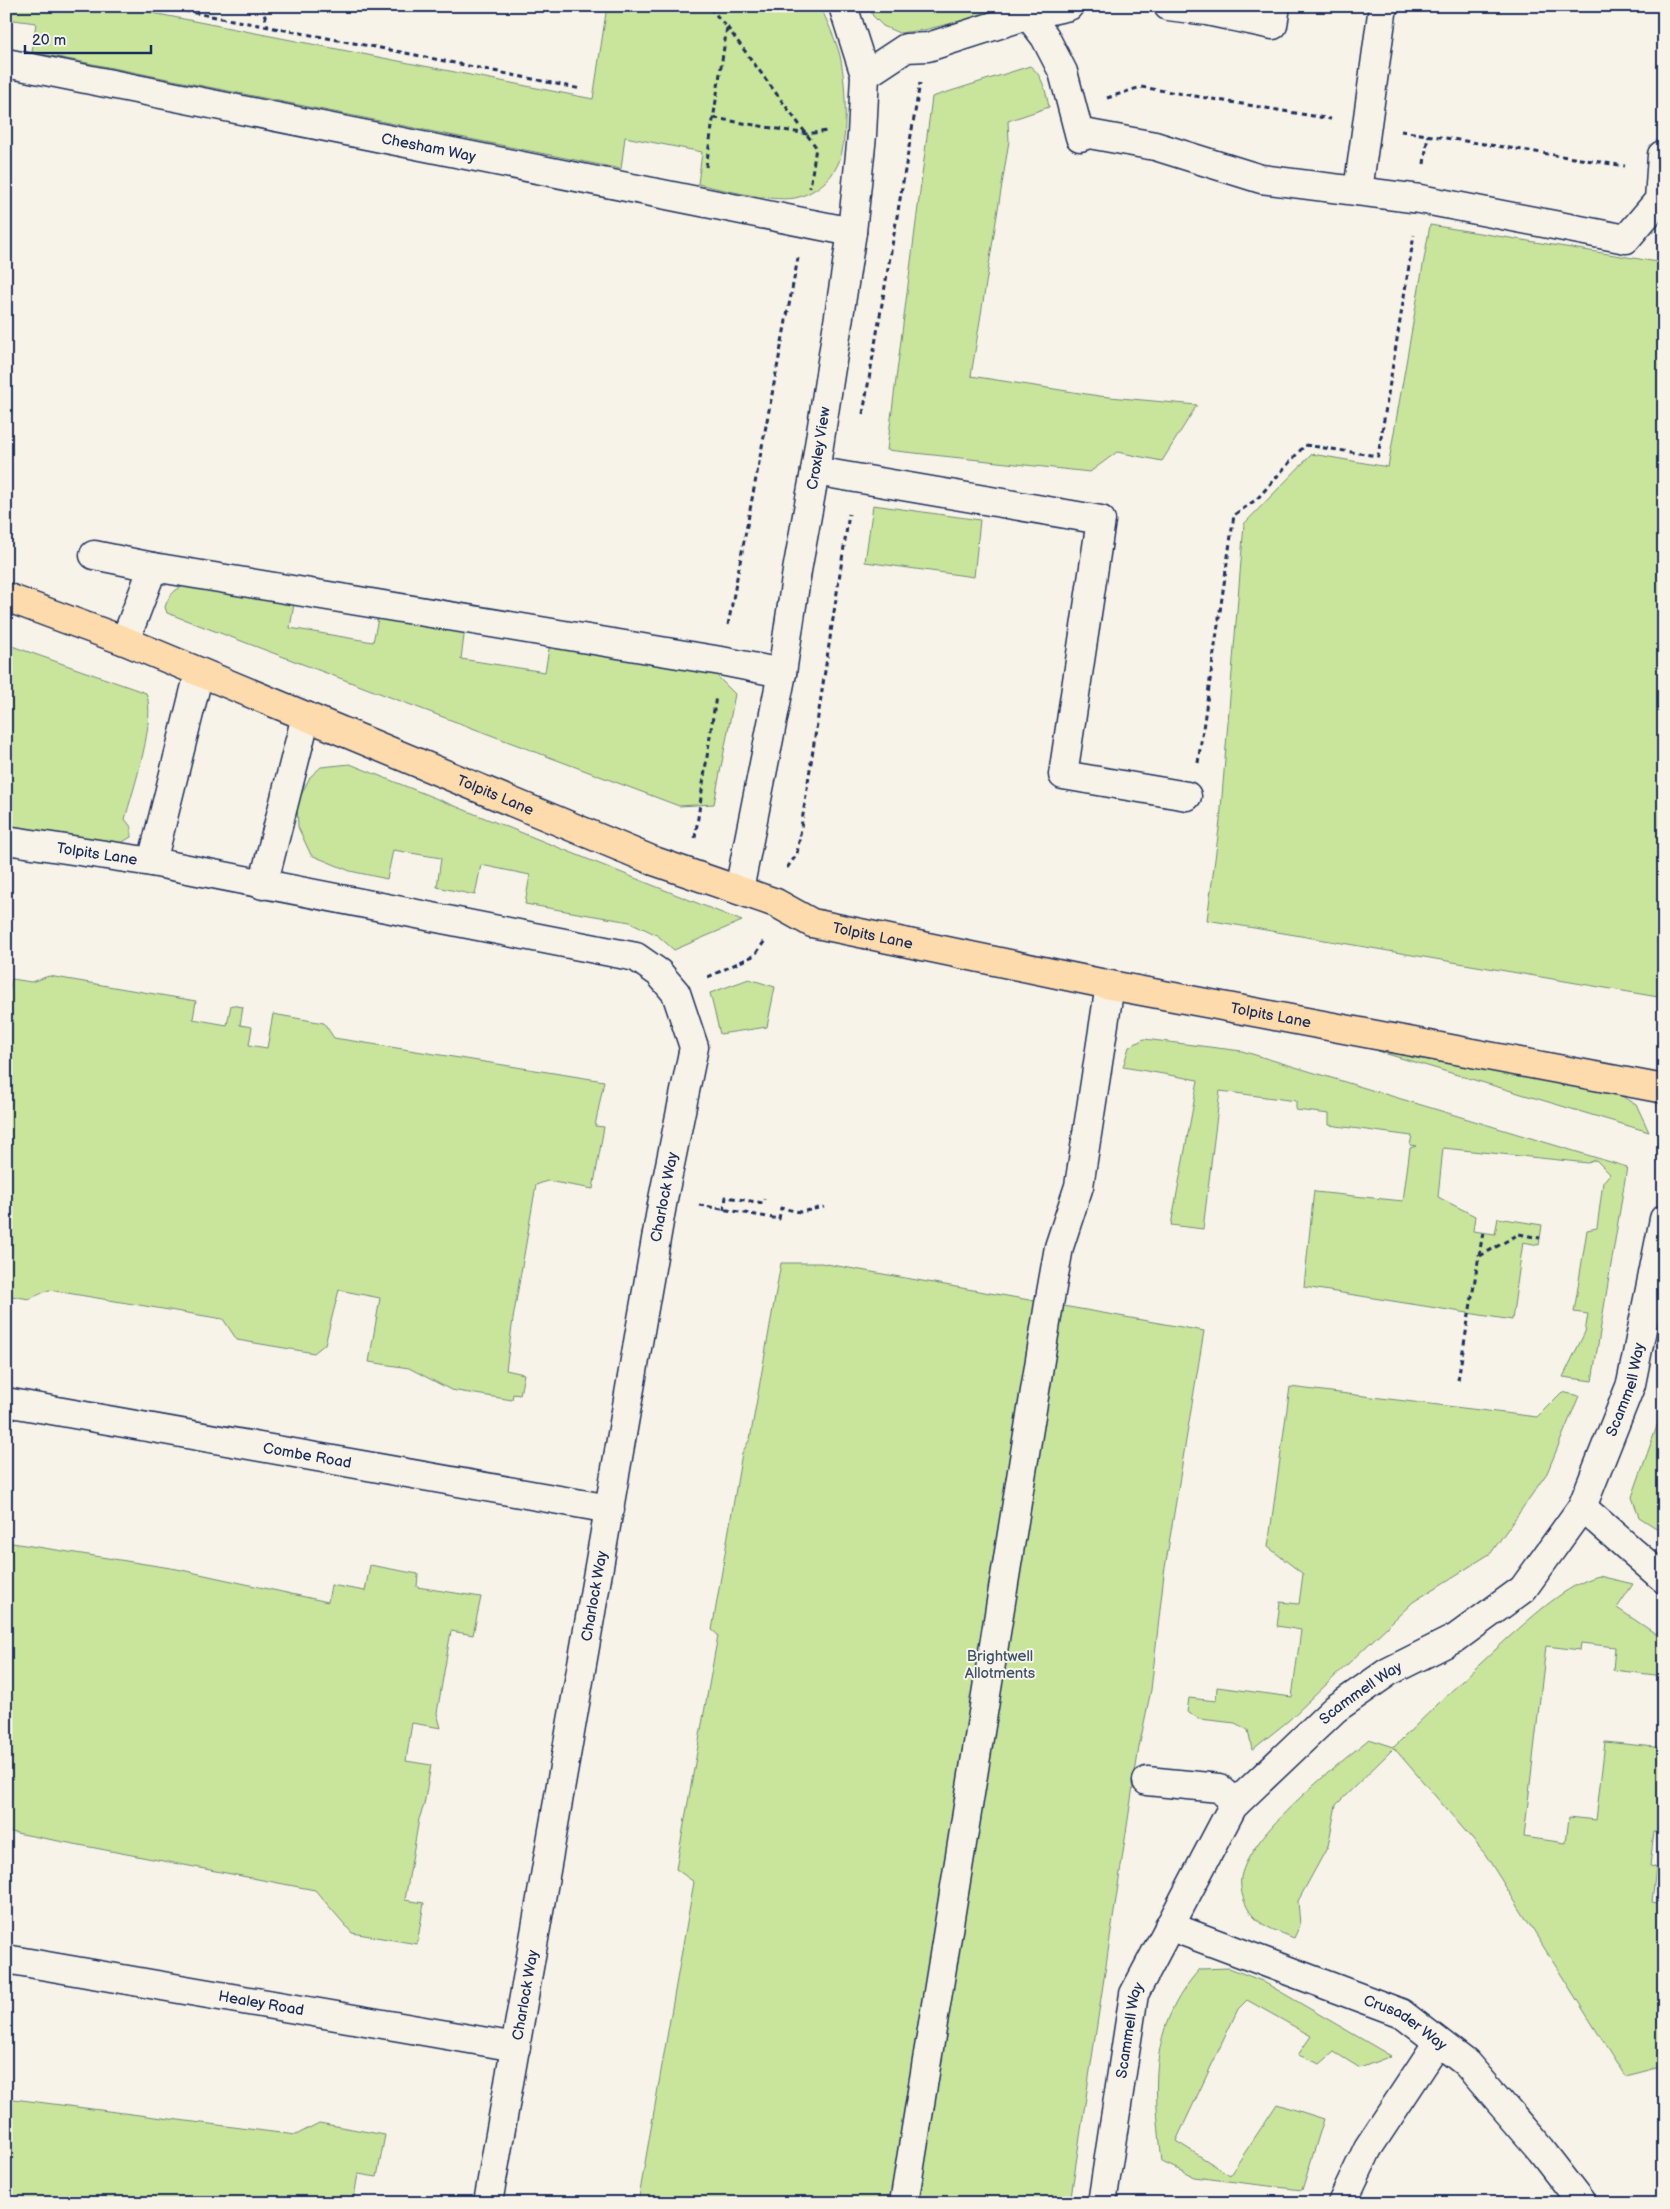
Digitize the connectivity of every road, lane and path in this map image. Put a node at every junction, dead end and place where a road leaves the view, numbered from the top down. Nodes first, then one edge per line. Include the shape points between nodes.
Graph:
1 (158, 6) edge
2 (262, 6) edge
3 (708, 6) edge
4 (843, 6) edge
5 (1069, 6) edge
6 (1168, 6) edge
7 (1276, 6) edge
8 (1383, 6) edge
9 (1028, 15) junction
10 (268, 27) junction
11 (728, 27) junction
12 (6, 63) edge
13 (865, 75) junction
14 (581, 89) dead end
15 (1073, 109) junction
16 (714, 118) junction
17 (1368, 125) junction
18 (807, 134) junction
19 (1428, 135) junction
20 (1663, 157) edge
21 (1358, 191) junction
22 (1420, 199) junction
23 (701, 202) junction
24 (805, 222) junction
25 (852, 232) junction
26 (815, 471) junction
27 (94, 555) dead end
28 (153, 567) junction
29 (6, 597) edge
30 (125, 641) junction
31 (721, 661) junction
32 (199, 673) junction
33 (782, 673) junction
34 (306, 716) junction
35 (1181, 795) joint
36 (6, 840) edge
37 (152, 862) junction
38 (689, 873) junction
39 (263, 885) junction
40 (739, 890) junction
41 (766, 940) dead end
42 (1110, 985) junction
43 (676, 993) junction
44 (1664, 1090) edge
45 (663, 1199) junction
46 (764, 1200) dead end
47 (824, 1207) dead end
48 (724, 1210) junction
49 (1664, 1219) edge
50 (1483, 1232) dead end
51 (1540, 1238) dead end
52 (1479, 1257) junction
53 (1458, 1380) dead end
54 (6, 1402) edge
55 (1582, 1507) junction
56 (610, 1509) junction
57 (1664, 1579) edge
58 (1147, 1781) dead end
59 (1236, 1802) junction
60 (1169, 1926) junction
61 (6, 1959) edge
62 (1438, 2042) junction
63 (516, 2047) junction
64 (488, 2203) edge
65 (904, 2203) edge
66 (1102, 2203) edge
67 (1342, 2203) edge
68 (1582, 2203) edge

1 - 10 path
2 - 10 path
3 - 11 path
4 - 13 street, Croxley View
5 - 9 street
6 - 7 street via 1273,24
8 - 17 street
9 - 13 street via 928,47 906,48
9 - 15 street via 1045,37 1063,72
10 - 14 path
11 - 16 path
11 - 18 path
12 - 23 street, Chesham Way
13 - 25 street, Croxley View
15 - 17 path via 1141,87
15 - 21 street via 1080,136 1089,134 1155,146 1261,179
16 - 18 path
16 - 23 path
17 - 19 path
17 - 21 street
18 - 24 path via 816,147
19 - 20 path
19 - 22 path
20 - 22 street via 1659,200 1626,239
21 - 22 street
22 - 35 path via 1378,456 1305,445 1257,499 1234,515 1197,770
23 - 24 street, Chesham Way
24 - 25 street, Chesham Way
24 - 31 path
25 - 26 street, Croxley View
26 - 33 street, Croxley View
26 - 35 street via 1101,520 1063,776
27 - 28 street
28 - 30 street
28 - 31 street
29 - 30 main road, Tolpits Lane
30 - 32 main road, Tolpits Lane
31 - 33 street
31 - 38 path
32 - 34 main road, Tolpits Lane
32 - 37 street
33 - 40 street, Croxley View
34 - 38 main road, Tolpits Lane
34 - 39 street
36 - 37 street, Tolpits Lane
37 - 39 street, Tolpits Lane
38 - 40 main road, Tolpits Lane
39 - 43 street, Tolpits Lane via 636,957 659,973
40 - 42 main road, Tolpits Lane via 776,903 812,923
41 - 43 path via 754,955
42 - 44 main road, Tolpits Lane
42 - 65 street via 1079,1186 1060,1247 1049,1304
43 - 45 street, Charlock Way via 694,1047
45 - 48 path
45 - 56 street, Charlock Way
46 - 48 path via 763,1203 726,1197
47 - 48 path via 800,1212 781,1208 779,1219
49 - 55 street, Scammell Way via 1631,1384
50 - 52 path
51 - 52 path via 1519,1234
52 - 53 path
54 - 56 street, Combe Road
55 - 57 street
55 - 59 street, Scammell Way via 1523,1589 1456,1638 1388,1672 1336,1709
56 - 63 street, Charlock Way
58 - 59 street via 1219,1788
59 - 60 street, Scammell Way
60 - 62 street, Crusader Way via 1401,2013
60 - 66 street, Scammell Way via 1134,1994
61 - 63 street, Healey Road
62 - 67 street via 1368,2148
62 - 68 street, Crusader Way via 1466,2063
63 - 64 street, Charlock Way

